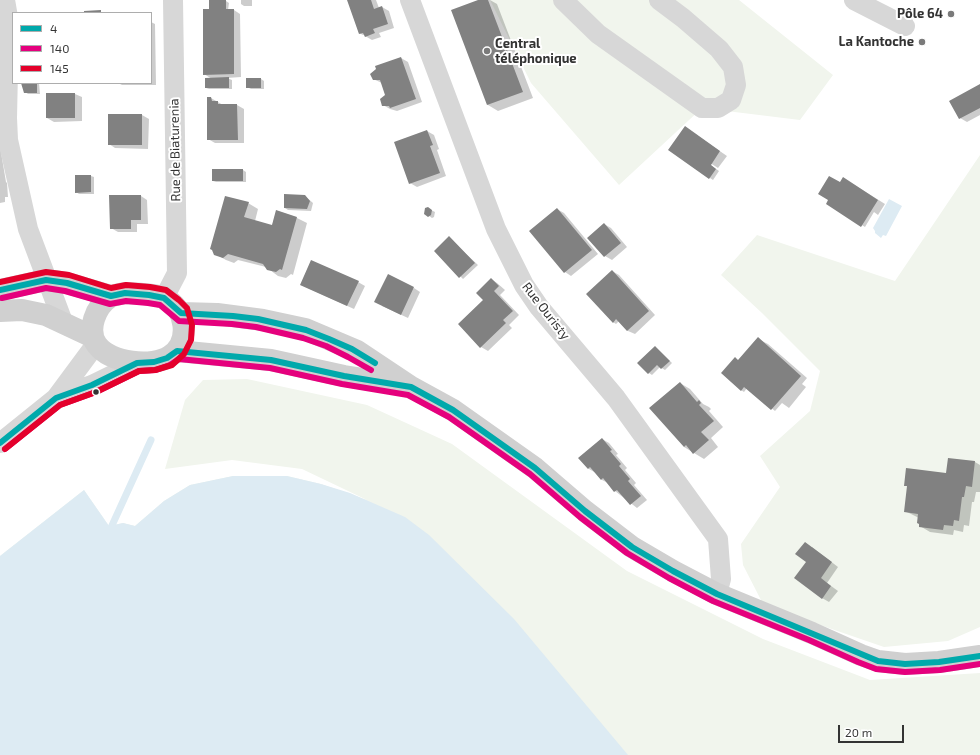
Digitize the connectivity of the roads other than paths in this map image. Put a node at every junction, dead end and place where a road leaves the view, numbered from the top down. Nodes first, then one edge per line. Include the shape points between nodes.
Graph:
1 (5, 0) edge
2 (173, 0) edge
3 (410, 0) edge
4 (563, 0) edge
5 (659, 0) edge
6 (854, 0) edge
7 (905, 26) dead end
8 (46, 280) junction
9 (0, 290) edge
10 (111, 296) junction
11 (164, 298) junction
12 (0, 311) edge
13 (181, 313) junction
14 (63, 322) junction
15 (94, 340) junction
16 (177, 351) junction
17 (137, 363) junction
18 (411, 387) junction
19 (56, 398) junction
20 (0, 443) edge
21 (717, 594) junction
22 (980, 656) edge

1 - 8 street via 9,23 6,118 8,140 28,229
2 - 11 street, Rue de Biaturenia via 177,273
3 - 21 street, Rue Ouristy via 496,230 524,285 539,307 616,398 718,539 721,579
4 - 5 street via 598,34 702,108 718,108 731,100 736,85 733,67 719,49
6 - 7 street
8 - 9 main road
8 - 10 main road via 67,283
8 - 14 street
10 - 11 main road via 125,293
10 - 15 main road via 96,313 93,324
11 - 13 main road
12 - 14 main road via 22,310
13 - 16 main road via 184,325 183,338
13 - 18 main road via 217,314 305,329 357,351
14 - 15 main road
15 - 17 main road via 105,353
15 - 19 street
16 - 17 main road via 167,358 154,362
16 - 18 main road via 271,360
17 - 19 street via 92,386
18 - 21 main road via 453,410 528,464 632,547
19 - 20 street
21 - 22 main road via 878,661 939,662

